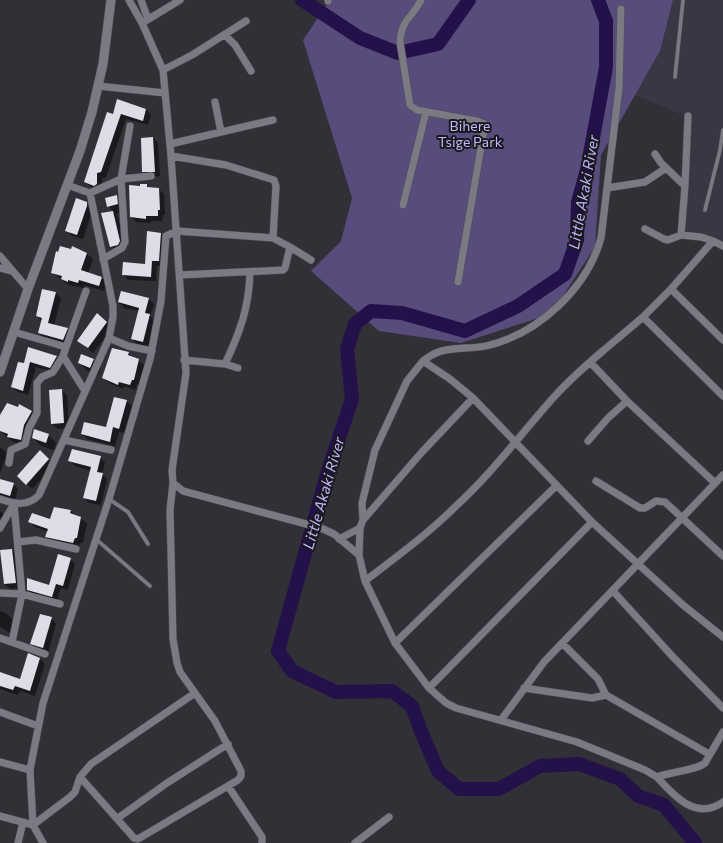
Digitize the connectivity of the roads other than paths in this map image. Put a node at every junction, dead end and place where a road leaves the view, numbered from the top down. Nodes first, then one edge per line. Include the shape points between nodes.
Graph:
1 (111, 0) edge
2 (129, 0) edge
3 (141, 0) edge
4 (180, 0) edge
5 (421, 0) edge
6 (684, 0) edge
7 (621, 10) dead end
8 (145, 21) junction
9 (246, 21) dead end
10 (225, 35) junction
11 (164, 70) junction
12 (251, 71) dead end
13 (675, 77) dead end
14 (98, 86) junction
15 (165, 93) junction
16 (215, 102) dead end
17 (426, 112) junction
18 (688, 116) dead end
19 (273, 120) dead end
20 (130, 126) dead end
21 (723, 130) edge
22 (221, 132) junction
23 (170, 144) junction
24 (655, 154) dead end
25 (171, 156) junction
26 (666, 168) junction
27 (151, 176) dead end
28 (121, 179) junction
29 (67, 185) junction
30 (685, 186) junction
31 (607, 188) junction
32 (90, 192) junction
33 (403, 205) dead end
34 (705, 210) dead end
35 (645, 229) dead end
36 (176, 231) junction
37 (681, 235) junction
38 (273, 238) junction
39 (713, 241) junction
40 (723, 246) edge
41 (290, 247) junction
42 (0, 256) edge
43 (104, 258) junction
44 (312, 260) dead end
45 (0, 268) edge
46 (12, 271) junction
47 (250, 272) junction
48 (180, 275) junction
49 (458, 282) dead end
50 (28, 289) junction
51 (671, 290) junction
52 (86, 291) dead end
53 (643, 316) junction
54 (14, 332) junction
55 (109, 338) junction
56 (723, 340) edge
57 (66, 347) junction
58 (152, 351) junction
59 (63, 356) junction
60 (184, 360) junction
61 (423, 361) junction
62 (590, 362) junction
63 (225, 364) junction
64 (238, 368) dead end
65 (0, 372) edge
66 (85, 391) junction
67 (723, 396) edge
68 (473, 398) junction
69 (627, 401) junction
70 (64, 440) junction
71 (588, 441) dead end
72 (515, 443) junction
73 (111, 450) dead end
74 (9, 462) dead end
75 (723, 475) edge
76 (596, 482) dead end
77 (173, 483) junction
78 (715, 483) junction
79 (556, 486) junction
80 (109, 498) junction
81 (0, 499) edge
82 (14, 504) junction
83 (682, 519) junction
84 (363, 520) junction
85 (592, 522) junction
86 (0, 528) edge
87 (360, 528) junction
88 (95, 538) junction
89 (339, 539) junction
90 (18, 542) junction
91 (148, 544) dead end
92 (76, 549) dead end
93 (359, 555) junction
94 (723, 556) edge
95 (638, 564) junction
96 (365, 581) junction
97 (150, 586) dead end
98 (613, 591) junction
99 (0, 593) edge
100 (22, 594) junction
101 (60, 604) dead end
102 (723, 637) edge
103 (0, 638) edge
104 (12, 642) junction
105 (395, 643) junction
106 (563, 644) junction
107 (45, 654) dead end
108 (429, 688) junction
109 (524, 688) junction
110 (195, 693) junction
111 (606, 695) junction
112 (723, 708) edge
113 (0, 712) edge
114 (501, 720) junction
115 (38, 726) junction
116 (723, 732) edge
117 (228, 744) junction
118 (709, 754) junction
119 (0, 762) edge
120 (30, 770) junction
121 (80, 776) junction
122 (657, 777) junction
123 (228, 786) junction
124 (723, 802) edge
125 (0, 816) edge
126 (389, 817) dead end
127 (118, 818) junction
128 (23, 822) junction
129 (33, 826) junction
130 (38, 834) junction
131 (18, 843) edge
132 (36, 843) edge
133 (43, 843) edge
134 (262, 843) edge
135 (355, 843) edge

1 - 14 street
2 - 8 street
3 - 8 street
4 - 8 street
5 - 17 street via 406,19 400,42 410,105
6 - 13 lane
7 - 31 street via 618,88
8 - 11 street
9 - 10 street
10 - 11 street
10 - 12 street via 235,45
11 - 15 street
14 - 15 street
14 - 29 street via 80,151
15 - 23 street
16 - 22 street
17 - 33 street
17 - 49 street via 485,124
18 - 30 street
19 - 22 street
20 - 28 street
21 - 34 lane
22 - 23 street
23 - 25 street
24 - 26 street
25 - 36 street
25 - 38 street via 226,165 274,180 276,186
26 - 30 street
26 - 31 street via 645,182
27 - 28 street
28 - 32 street
28 - 43 street via 125,242 122,248
29 - 32 street
29 - 50 street
30 - 37 street
31 - 61 street via 598,246 584,274 557,307 534,326 505,340 475,348 441,351
32 - 43 street
35 - 37 street via 668,240
36 - 38 street
36 - 48 street
36 - 58 street via 168,234 164,241 161,301
37 - 39 street
38 - 41 street
39 - 40 street
39 - 51 street
41 - 44 street
41 - 47 street via 284,270
42 - 46 street
43 - 55 street via 113,306
45 - 46 street
46 - 50 street
47 - 48 street
47 - 63 street via 249,297 243,324
48 - 60 street
50 - 54 street
51 - 53 street
51 - 56 street
52 - 57 street
53 - 62 street
53 - 67 street
54 - 57 street
54 - 65 street
55 - 58 street
55 - 66 street
57 - 59 street
58 - 80 street
59 - 66 street
59 - 74 street via 54,372 42,377 37,383 36,417 30,425 25,444 11,450
60 - 63 street
60 - 77 street via 186,377 172,470
61 - 68 street
61 - 84 street via 407,381 375,450 362,503
62 - 69 street
62 - 72 street via 554,397
63 - 64 street
66 - 70 street
68 - 72 street
68 - 84 street
69 - 71 street
69 - 78 street
70 - 73 street
70 - 82 street via 39,495 30,502
72 - 79 street
72 - 96 street via 440,522
75 - 78 street
76 - 83 street via 640,508 660,500
77 - 89 street via 183,491 321,528
77 - 110 street via 170,510 172,639 180,672
78 - 83 street
79 - 85 street
79 - 105 street
80 - 88 street
80 - 91 lane via 128,512
81 - 82 street
82 - 86 street
82 - 90 street
83 - 94 street
83 - 95 street
84 - 87 street
85 - 95 street
85 - 108 street
87 - 89 street
87 - 93 street
88 - 97 lane
88 - 115 street
89 - 93 street
90 - 92 street via 36,540
90 - 100 street
93 - 96 street
95 - 98 street
95 - 102 street
96 - 105 street
98 - 106 street
98 - 112 street
99 - 100 street
100 - 101 street
100 - 104 street
103 - 104 street
104 - 107 street
105 - 108 street
106 - 109 street via 544,662
106 - 111 street via 598,679
108 - 114 street via 456,708
109 - 111 street via 592,698
109 - 114 street
110 - 117 street
110 - 121 street via 92,764
111 - 118 street
113 - 115 street
114 - 122 street via 577,742
115 - 120 street
116 - 118 street
117 - 123 street via 241,771 238,780
117 - 127 street
118 - 122 street via 701,767
119 - 120 street
120 - 129 street
121 - 127 street
121 - 129 street via 75,792
122 - 124 street via 672,794 697,809 708,810
123 - 127 street via 138,839 134,838
123 - 134 street via 262,837
125 - 128 street
126 - 135 street
128 - 129 street
128 - 131 street
129 - 130 street
130 - 132 street
130 - 133 street

